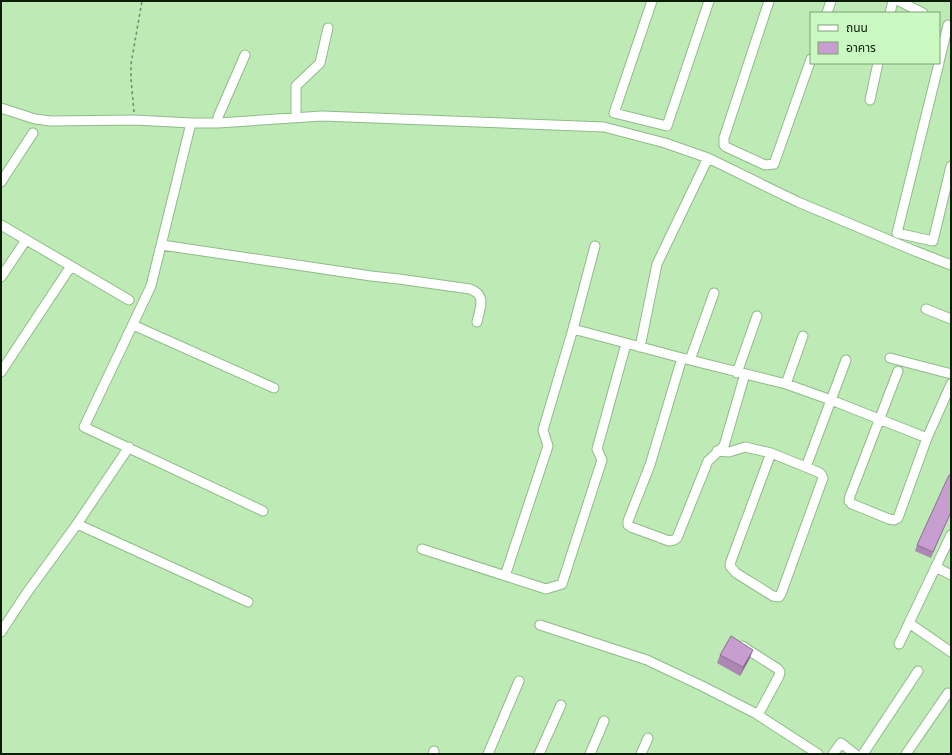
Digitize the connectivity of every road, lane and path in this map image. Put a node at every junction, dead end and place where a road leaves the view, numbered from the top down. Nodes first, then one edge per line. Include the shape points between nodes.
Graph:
1 (142, 1) edge
2 (652, 1) edge
3 (709, 1) edge
4 (769, 1) edge
5 (831, 1) edge
6 (893, 1) edge
7 (899, 1) edge
8 (827, 12) edge
9 (890, 12) edge
10 (921, 12) edge
11 (940, 22) edge
12 (949, 26) edge
13 (328, 28) dead end
14 (245, 54) dead end
15 (940, 58) edge
16 (810, 62) edge
17 (878, 64) edge
18 (939, 64) edge
19 (870, 100) dead end
20 (1, 108) edge
21 (296, 117) junction
22 (135, 120) junction
23 (641, 120) junction
24 (191, 123) junction
25 (218, 123) junction
26 (33, 134) dead end
27 (637, 135) junction
28 (708, 158) junction
29 (751, 158) junction
30 (951, 166) edge
31 (745, 175) junction
32 (1, 182) edge
33 (1, 225) edge
34 (918, 237) junction
35 (26, 240) junction
36 (162, 245) junction
37 (595, 246) dead end
38 (915, 251) junction
39 (951, 265) edge
40 (71, 266) junction
41 (1, 277) edge
42 (714, 293) dead end
43 (129, 300) dead end
44 (926, 309) dead end
45 (757, 316) dead end
46 (951, 319) edge
47 (477, 322) dead end
48 (133, 326) junction
49 (573, 329) junction
50 (803, 336) dead end
51 (626, 344) junction
52 (640, 347) junction
53 (890, 358) dead end
54 (686, 359) junction
55 (846, 360) dead end
56 (898, 371) dead end
57 (1, 372) edge
58 (741, 373) junction
59 (951, 374) edge
60 (786, 384) junction
61 (951, 384) edge
62 (274, 388) dead end
63 (831, 400) junction
64 (879, 420) junction
65 (926, 438) junction
66 (128, 447) junction
67 (717, 452) junction
68 (771, 453) junction
69 (806, 467) junction
70 (263, 510) dead end
71 (77, 524) junction
72 (951, 535) edge
73 (422, 549) dead end
74 (936, 567) junction
75 (951, 575) edge
76 (505, 576) junction
77 (248, 602) dead end
78 (909, 623) junction
79 (540, 625) dead end
80 (1, 632) edge
81 (736, 642) edge
82 (899, 644) dead end
83 (951, 652) edge
84 (918, 671) dead end
85 (519, 682) dead end
86 (948, 693) dead end
87 (561, 705) dead end
88 (758, 715) junction
89 (604, 721) dead end
90 (648, 738) dead end
91 (488, 754) edge
92 (539, 754) edge
93 (590, 754) edge
94 (641, 754) edge
95 (818, 754) edge
96 (833, 754) edge
97 (855, 754) edge
98 (863, 754) edge
99 (906, 754) edge

1 - 22 path via 131,79
2 - 23 street via 614,113
3 - 23 street via 667,126
4 - 29 street via 724,142 726,147
5 - 8 street
6 - 9 street
7 - 10 street
11 - 12 street
12 - 15 street
13 - 21 street via 320,63 296,86
14 - 25 street via 218,117
16 - 29 street via 774,164 765,164
17 - 19 street
18 - 34 street via 897,233
20 - 22 street via 35,119 51,121
21 - 25 street
21 - 27 street via 604,127
22 - 24 street
23 - 27 street
24 - 25 street
24 - 36 street
26 - 32 street
27 - 28 street
28 - 31 street
28 - 52 street via 657,264
29 - 31 street
30 - 34 street via 933,241
31 - 38 street via 798,202
33 - 35 street
34 - 38 street
35 - 40 street
35 - 41 street
36 - 47 street via 470,289 479,293 481,298
36 - 48 street via 152,286
37 - 49 street
38 - 39 street
40 - 43 street
40 - 57 street
42 - 54 street
44 - 46 street
45 - 58 street
48 - 62 street
48 - 66 street via 84,427
49 - 51 street
49 - 76 street via 543,430 548,446
50 - 60 street
51 - 52 street
51 - 76 street via 597,449 602,460 562,584 546,589
52 - 54 street
53 - 59 street
54 - 58 street
54 - 67 street via 628,525 669,541 677,538 708,461
55 - 63 street
56 - 64 street
58 - 60 street
58 - 67 street via 724,446
60 - 63 street
61 - 65 street
63 - 64 street
63 - 69 street
64 - 65 street
64 - 65 street via 849,501 883,516 894,520 898,518
66 - 70 street
66 - 71 street
67 - 68 street via 729,452 745,447
68 - 69 street
68 - 69 street via 730,566 736,574 773,596 781,594 822,483 821,474
71 - 77 street
71 - 80 street
72 - 74 street
73 - 76 street
74 - 75 street
74 - 78 street
78 - 82 street
78 - 83 street
79 - 88 street via 647,660
81 - 88 street via 780,672
84 - 98 street
85 - 91 street
86 - 99 street
87 - 92 street
88 - 95 street
89 - 93 street
90 - 94 street
96 - 97 street via 842,743

